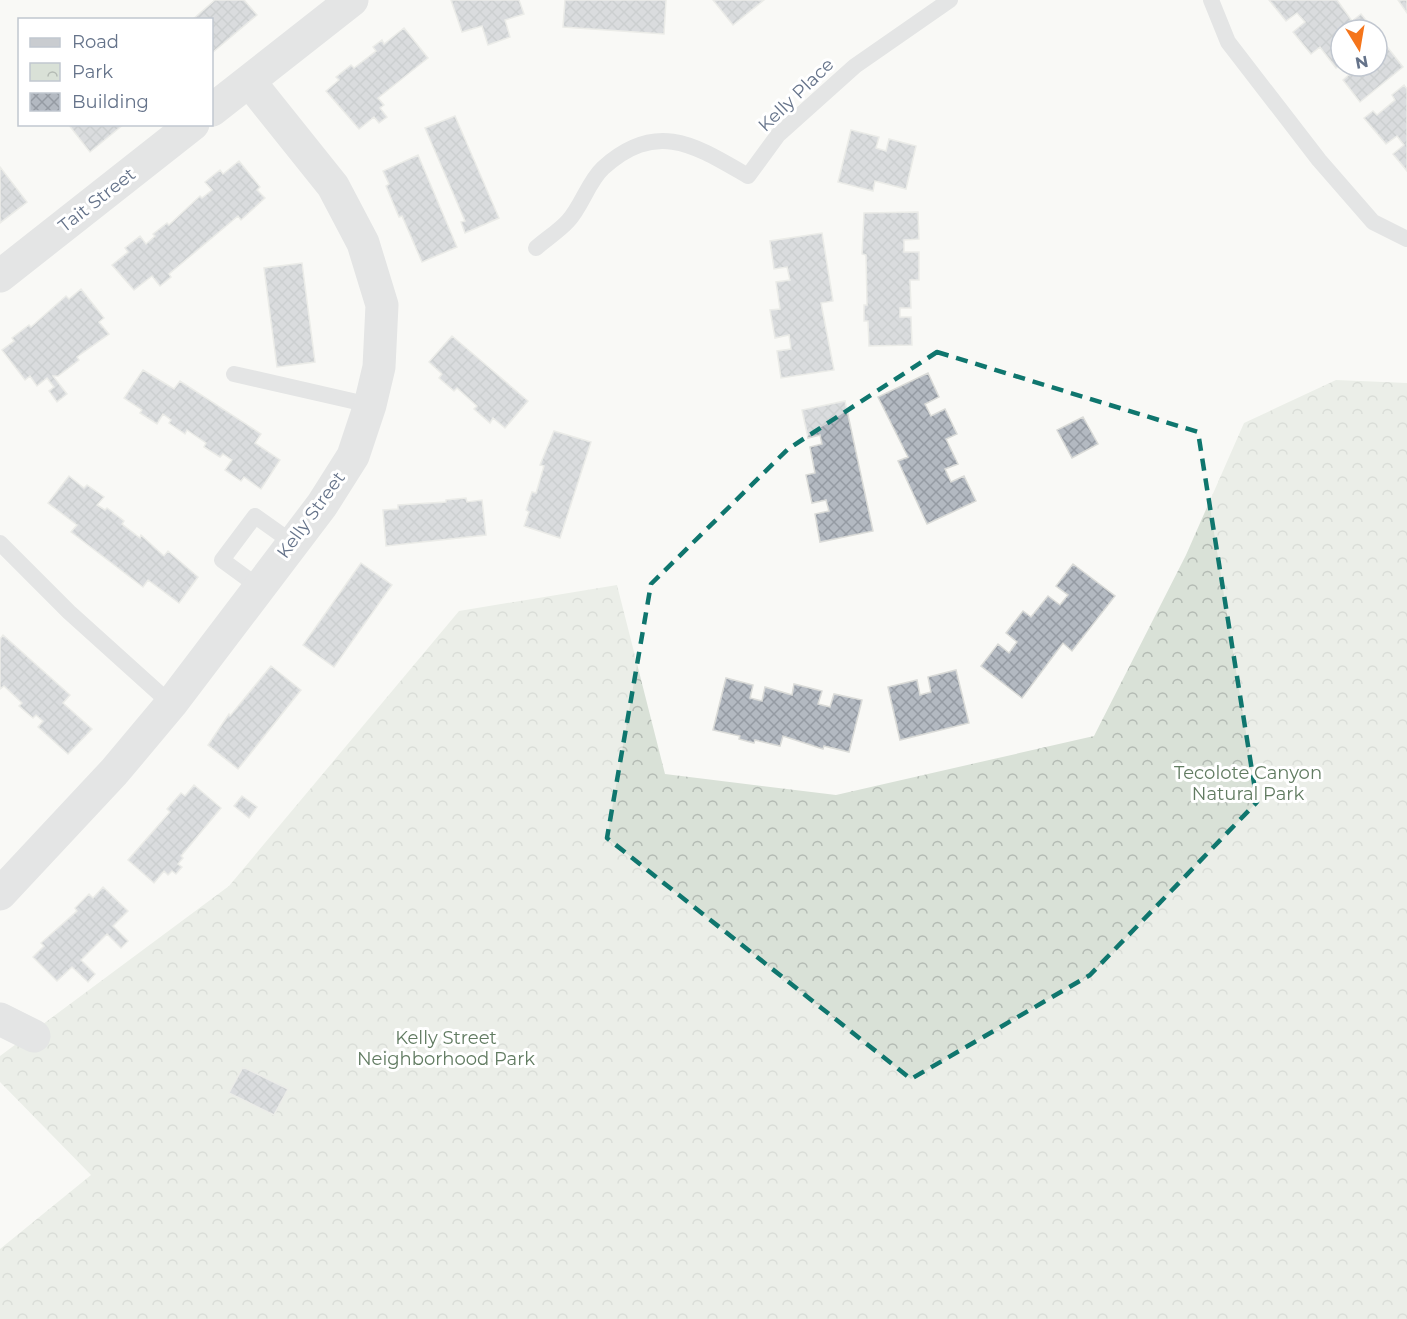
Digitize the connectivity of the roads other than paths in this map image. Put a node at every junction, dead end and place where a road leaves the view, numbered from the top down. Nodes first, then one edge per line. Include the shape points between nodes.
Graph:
1 (352, 0) edge
2 (950, 0) edge
3 (1211, 0) edge
4 (249, 81) junction
5 (213, 109) edge
6 (190, 126) edge
7 (1407, 239) edge
8 (536, 248) dead end
9 (0, 276) edge
10 (234, 374) dead end
11 (370, 405) junction
12 (0, 543) edge
13 (292, 543) junction
14 (259, 587) junction
15 (171, 704) junction
16 (0, 894) edge
17 (0, 1019) edge
18 (34, 1035) dead end

1 - 4 street
2 - 8 lane, Kelly Place via 855,66 778,135 748,177 677,140 638,146 602,169 568,221
3 - 7 lane via 1228,42 1319,160 1373,222
4 - 5 street
4 - 11 street, Kelly Street via 333,186 363,243 381,305 379,367
6 - 9 street, Tait Street
10 - 11 lane
11 - 13 street, Kelly Street via 353,456
12 - 15 lane
13 - 14 street, Kelly Street
13 - 14 lane via 255,516 222,560
14 - 15 street, Kelly Street
15 - 16 street, Kelly Street via 114,772
17 - 18 street

